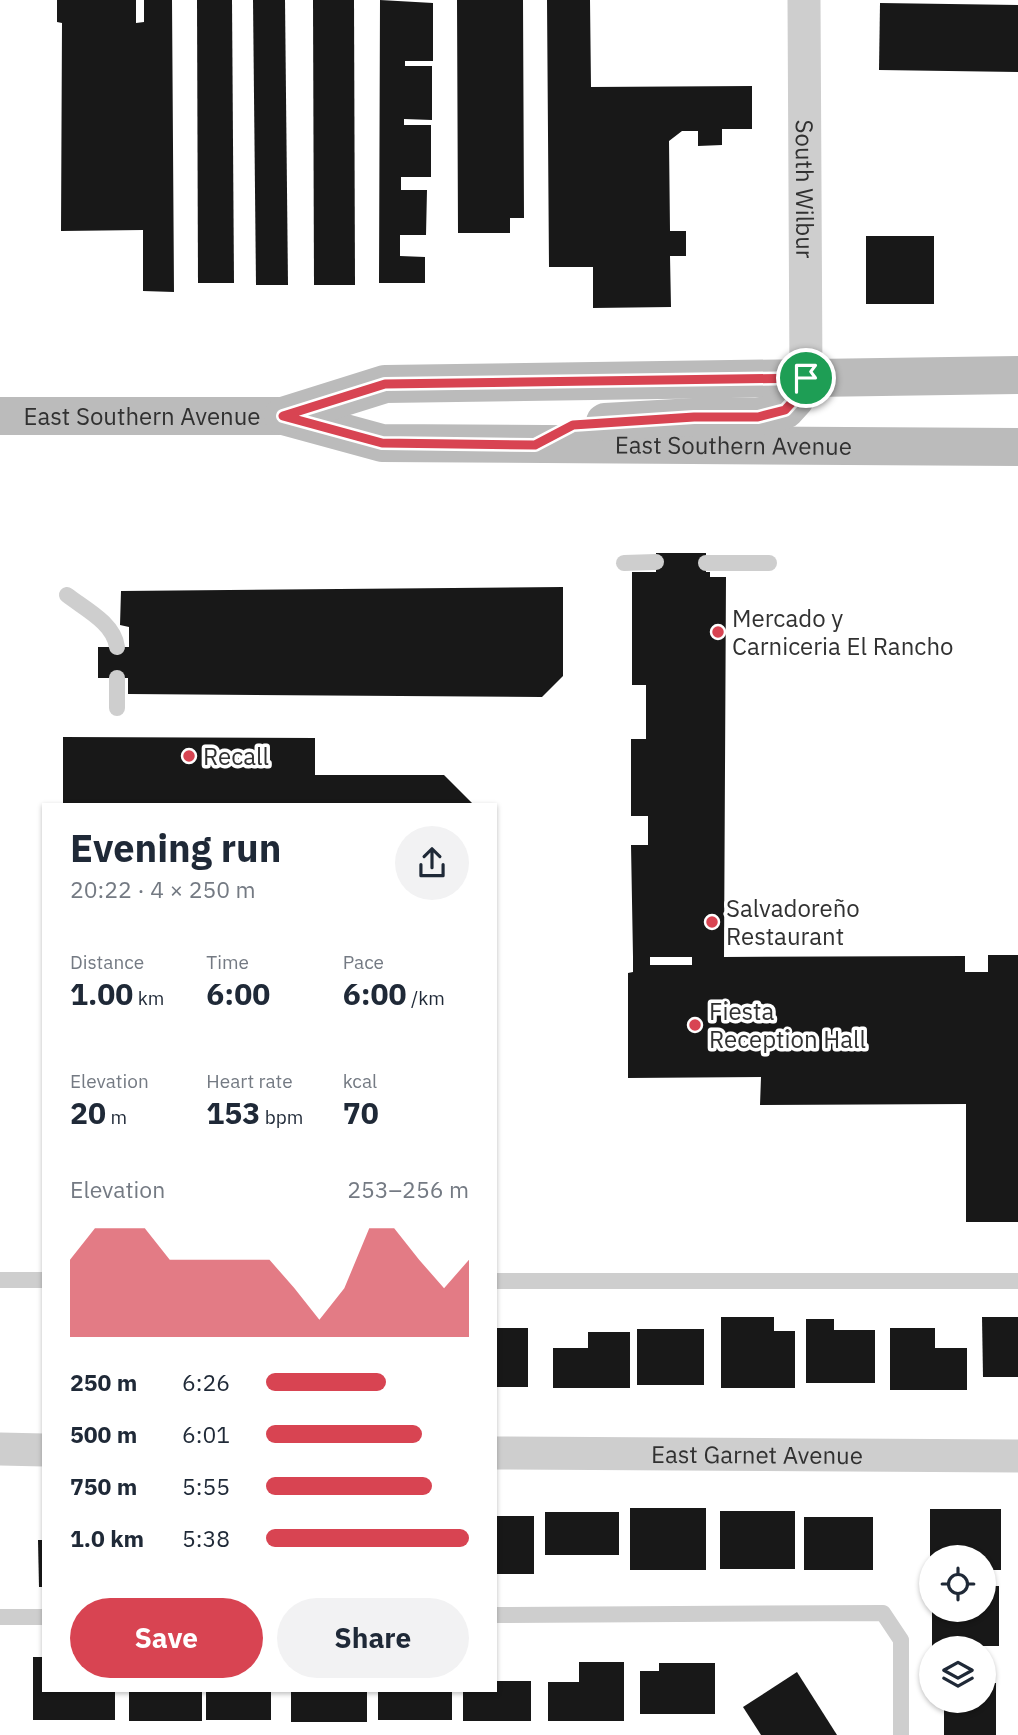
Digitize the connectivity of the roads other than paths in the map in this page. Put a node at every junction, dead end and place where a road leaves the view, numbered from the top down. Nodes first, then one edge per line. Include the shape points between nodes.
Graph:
1 (804, 0) edge
2 (1018, 375) edge
3 (806, 378) junction
4 (0, 416) edge
5 (283, 416) junction
6 (535, 445) junction
7 (1018, 447) edge
8 (656, 562) dead end
9 (624, 563) dead end
10 (706, 563) dead end
11 (769, 563) dead end
12 (67, 595) dead end
13 (117, 647) dead end
14 (117, 678) dead end
15 (117, 708) dead end
16 (0, 1280) edge
17 (42, 1280) edge
18 (497, 1281) edge
19 (1018, 1281) edge
20 (0, 1450) edge
21 (42, 1450) edge
22 (497, 1453) edge
23 (1018, 1456) edge
24 (497, 1615) edge
25 (0, 1617) edge
26 (42, 1617) edge
27 (901, 1735) edge

1 - 3 street, South Wilbur
2 - 3 main road, East Southern Avenue
3 - 5 main road, East Southern Avenue via 385,384
3 - 6 main road via 785,410 758,417 573,425
4 - 5 main road, East Southern Avenue
5 - 6 main road, East Southern Avenue via 382,443
6 - 7 main road, East Southern Avenue
8 - 9 lane
10 - 11 lane
12 - 13 lane via 104,624 116,638
14 - 15 lane
16 - 17 lane
18 - 19 lane
20 - 21 street
22 - 23 street, East Garnet Avenue
24 - 27 lane via 883,1613 901,1640
25 - 26 lane

